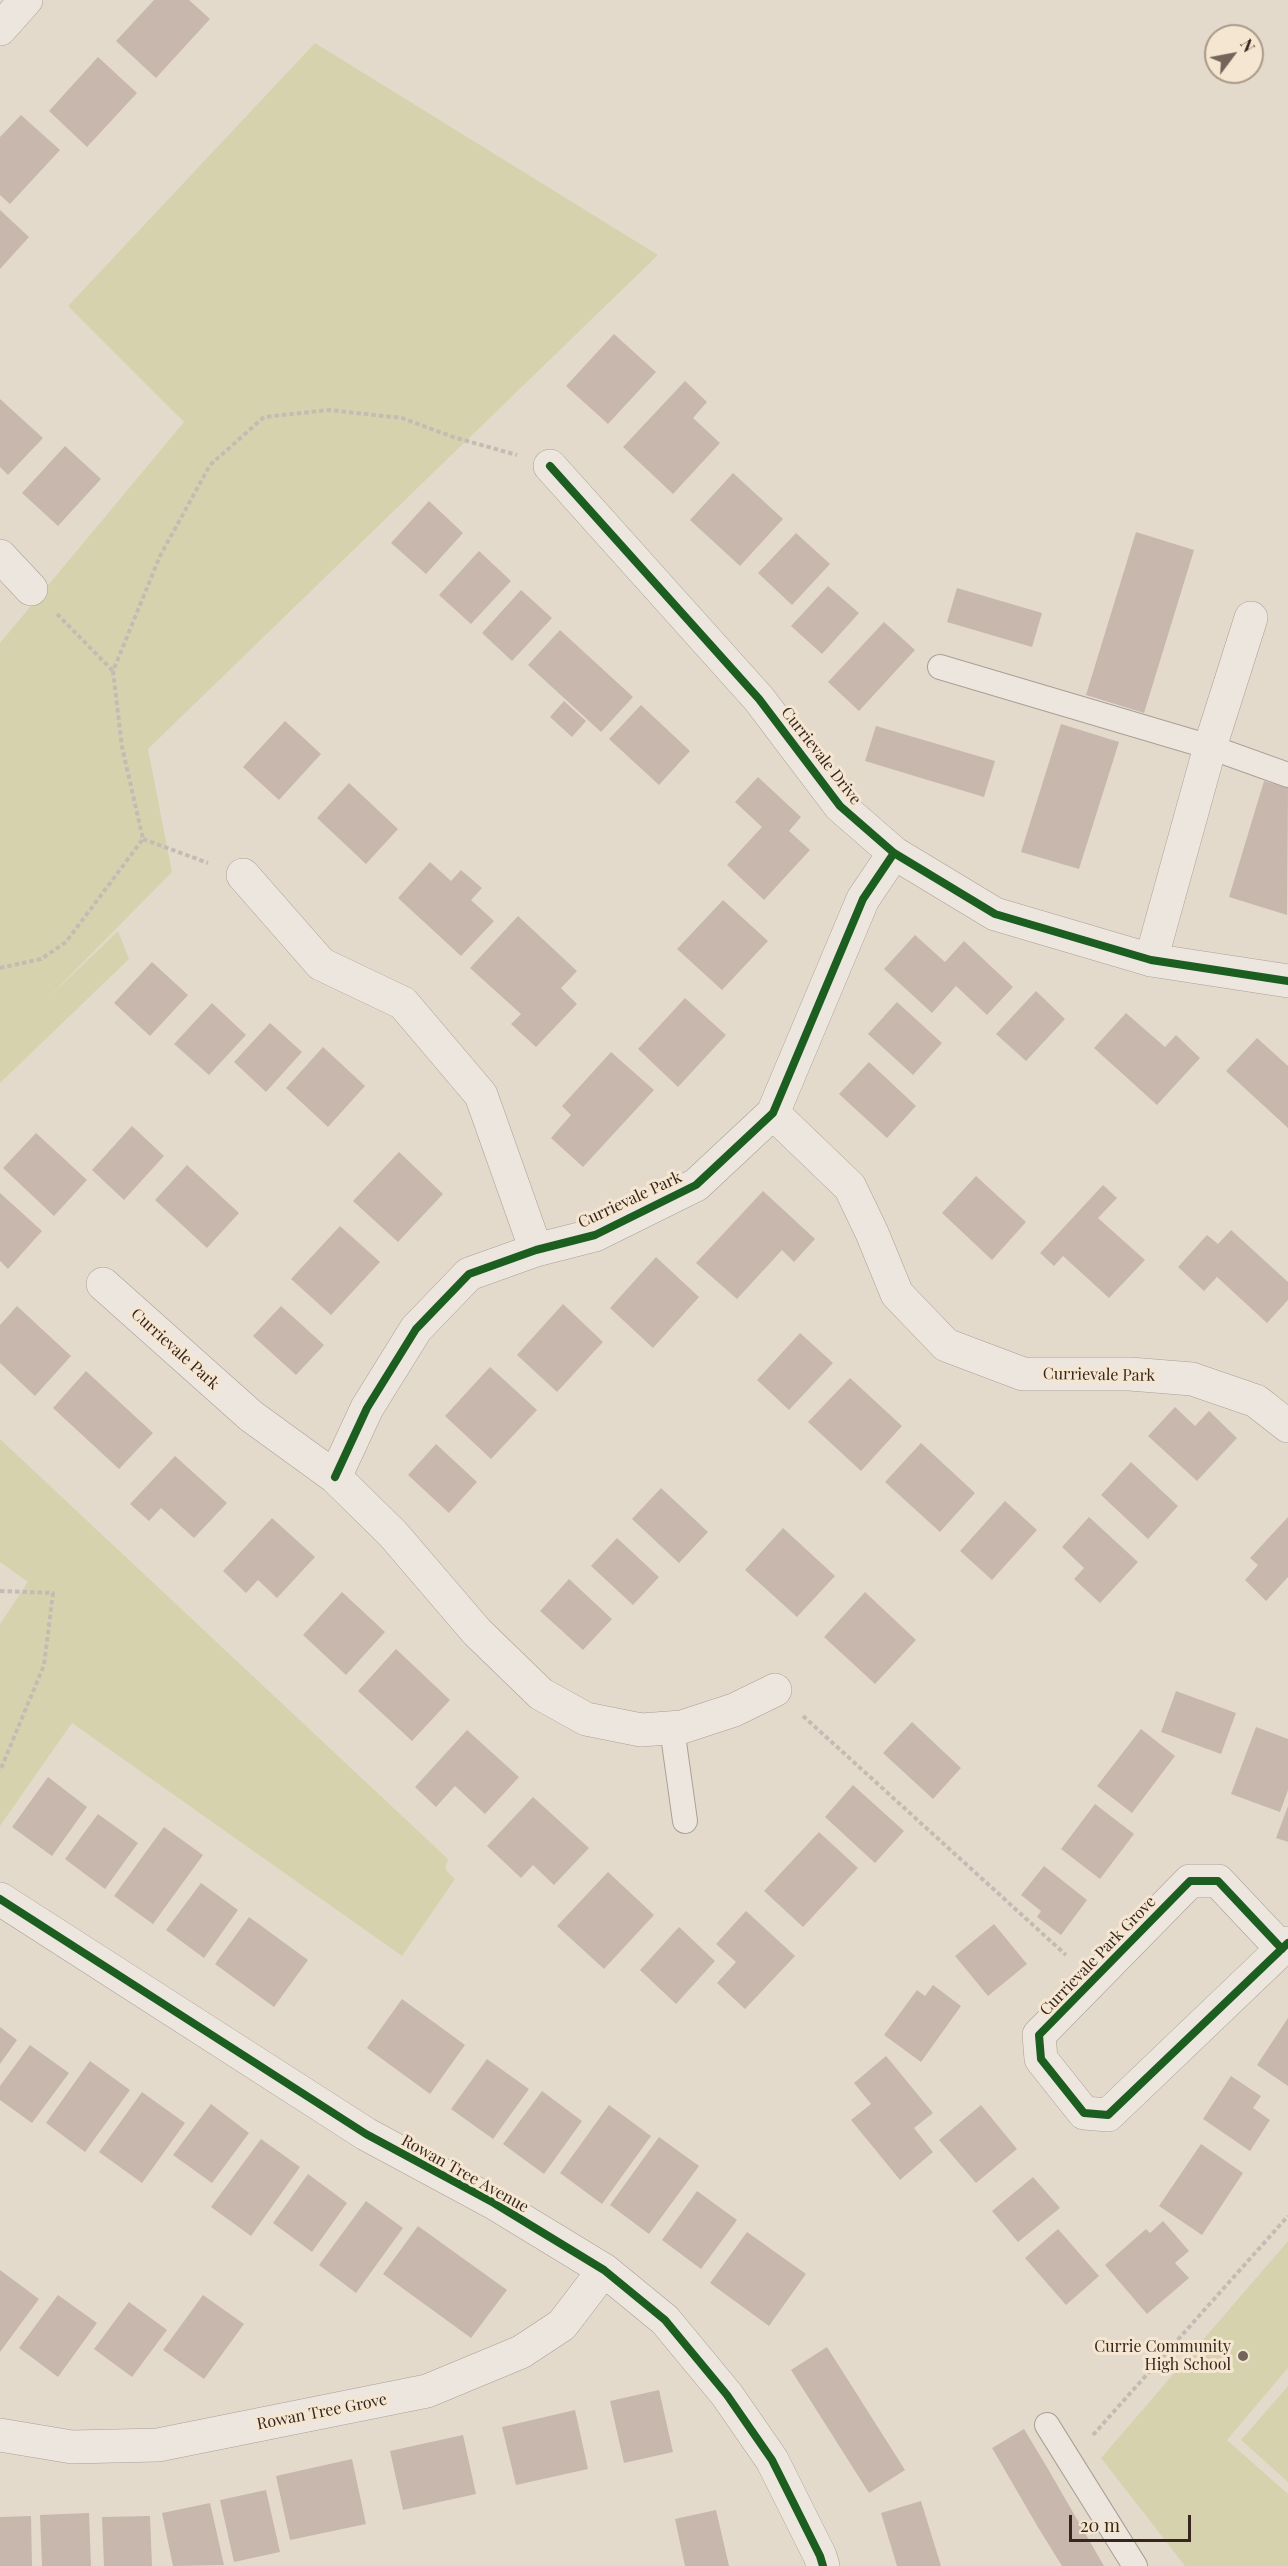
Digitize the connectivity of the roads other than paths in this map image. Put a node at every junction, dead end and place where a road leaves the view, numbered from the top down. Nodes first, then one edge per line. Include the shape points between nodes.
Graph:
1 (26, 0) edge
2 (0, 29) edge
3 (550, 466) road end
4 (0, 556) edge
5 (32, 589) road end
6 (1251, 618) dead end
7 (940, 667) dead end
8 (1210, 747) junction
9 (1288, 775) edge
10 (894, 853) junction
11 (243, 875) road end
12 (1151, 960) junction
13 (1288, 981) edge
14 (773, 1113) junction
15 (536, 1250) junction
16 (103, 1284) dead end
17 (1288, 1426) edge
18 (335, 1477) junction
19 (775, 1690) road end
20 (672, 1728) junction
21 (685, 1821) dead end
22 (0, 1899) edge
23 (1285, 1946) edge
24 (604, 2270) junction
25 (1047, 2425) dead end
26 (0, 2436) edge
27 (823, 2566) edge
28 (1135, 2566) edge

1 - 2 street
3 - 10 street, Currievale Drive via 759,699 840,806
4 - 5 street
6 - 8 street
7 - 8 lane
8 - 9 lane
8 - 12 street
10 - 12 street, Currievale Drive via 995,914
10 - 14 street, Currievale Park via 863,899
11 - 15 street via 321,964 403,1003 481,1095
12 - 13 street, Currievale Drive
14 - 15 street, Currievale Park via 696,1185 595,1235
14 - 17 street, Currievale Park via 850,1187 897,1294 946,1346 1023,1374 1130,1374 1192,1379 1256,1401
15 - 18 street, Currievale Park via 469,1274 416,1329 368,1408
16 - 18 street, Currievale Park via 251,1416
18 - 20 street, Currievale Park via 393,1534 477,1632 542,1694 586,1719 641,1730
19 - 20 street, Currievale Park via 734,1710
20 - 21 lane
22 - 24 street, Rowan Tree Avenue via 366,2134 494,2203
23 - 23 street, Currievale Park Grove via 1108,2115 1084,2113 1041,2059 1039,2035 1190,1881 1218,1881
24 - 26 street, Rowan Tree Grove via 562,2325 521,2352 427,2391 158,2445 72,2447
24 - 27 street, Rowan Tree Avenue via 665,2320 727,2394 772,2460
25 - 28 lane

